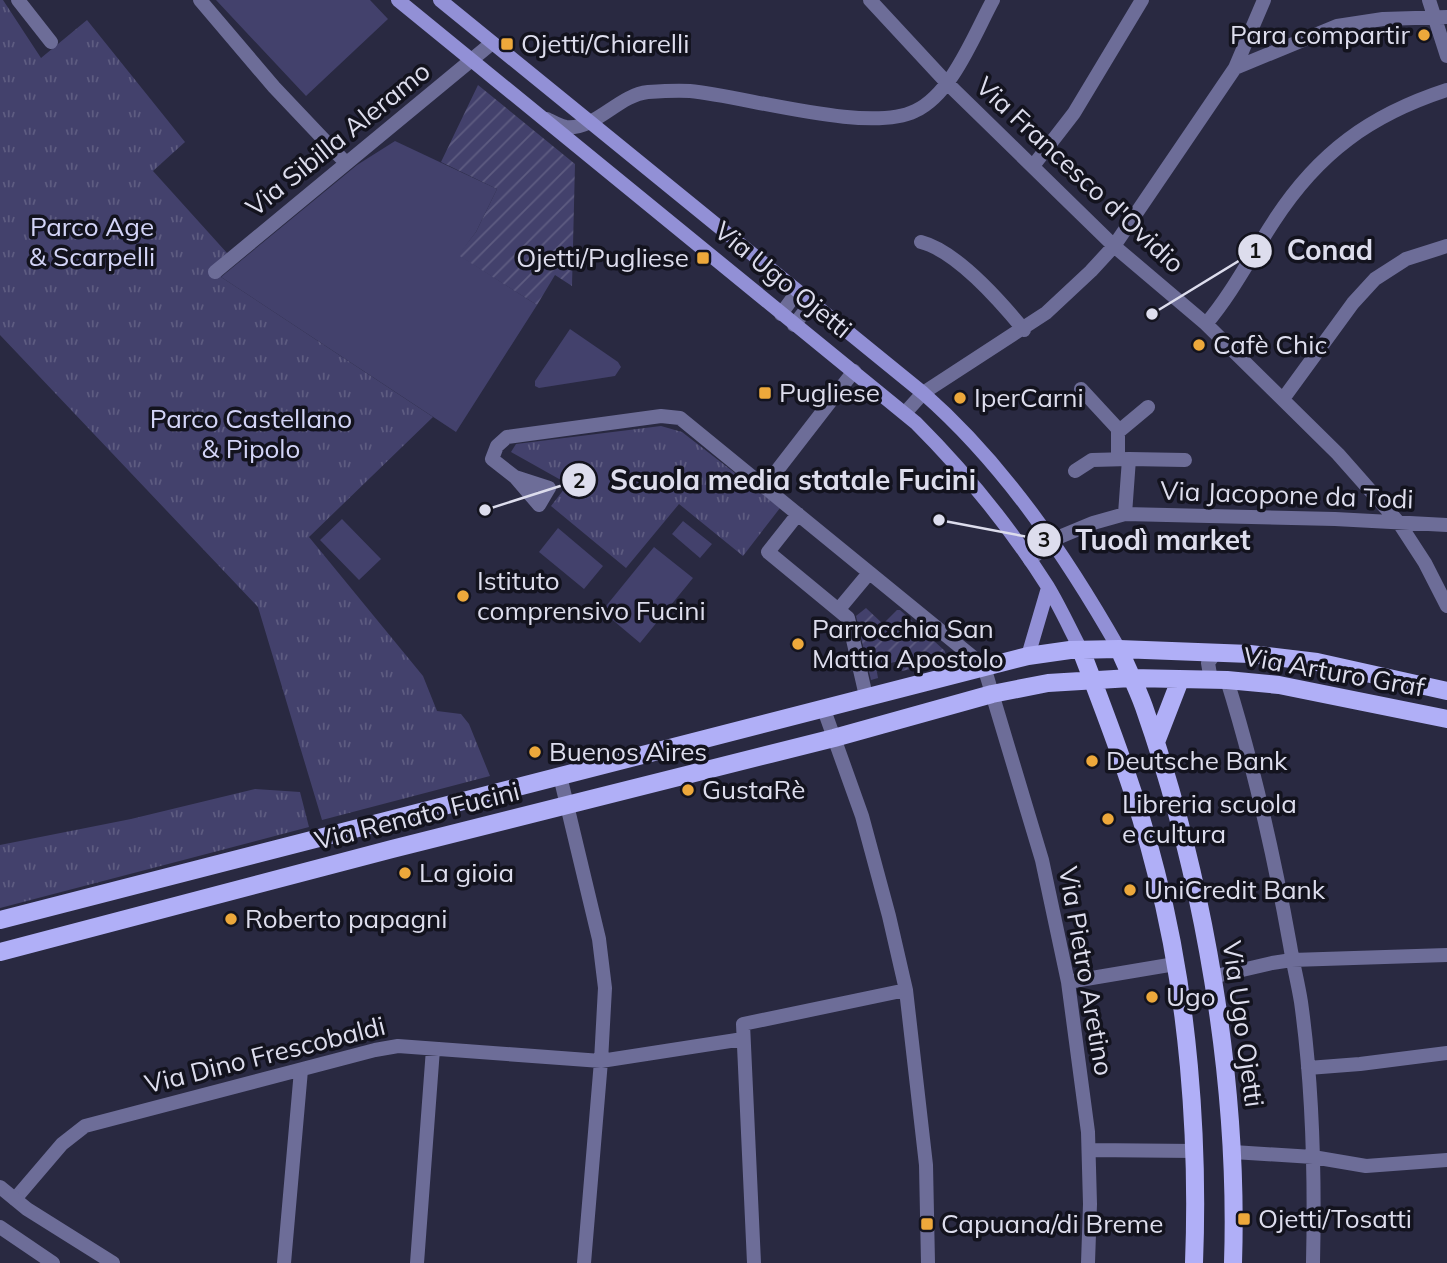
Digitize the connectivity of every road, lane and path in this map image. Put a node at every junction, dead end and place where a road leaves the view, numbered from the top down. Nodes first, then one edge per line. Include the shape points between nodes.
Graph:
1 (18, 0) edge
2 (200, 0) edge
3 (398, 0) edge
4 (440, 0) edge
5 (993, 0) edge
6 (1142, 0) edge
7 (1264, 0) edge
8 (1429, 0) edge
9 (875, 2) edge
10 (1441, 17) edge
11 (51, 42) dead end
12 (492, 43) junction
13 (1447, 56) edge
14 (472, 61) junction
15 (1235, 68) junction
16 (947, 83) junction
17 (1447, 90) edge
18 (540, 116) junction
19 (591, 121) junction
20 (346, 163) junction
21 (1033, 166) junction
22 (921, 242) dead end
23 (1114, 246) junction
24 (1447, 246) edge
25 (215, 272) dead end
26 (797, 292) junction
27 (811, 303) junction
28 (781, 314) junction
29 (1206, 324) junction
30 (794, 325) junction
31 (1024, 330) junction
32 (854, 371) junction
33 (1081, 389) dead end
34 (923, 393) junction
35 (1283, 399) junction
36 (1148, 407) dead end
37 (905, 413) junction
38 (1118, 432) junction
39 (1123, 459) junction
40 (1185, 460) dead end
41 (1075, 471) dead end
42 (515, 477) dead end
43 (765, 486) junction
44 (798, 514) junction
45 (1125, 514) junction
46 (1399, 523) junction
47 (1447, 524) edge
48 (1052, 540) junction
49 (1030, 560) junction
50 (869, 573) junction
51 (1048, 588) junction
52 (1447, 606) edge
53 (839, 609) junction
54 (1119, 649) junction
55 (1081, 650) junction
56 (1216, 652) junction
57 (1028, 656) junction
58 (982, 666) junction
59 (1131, 678) junction
60 (1093, 680) junction
61 (1180, 680) junction
62 (1219, 680) junction
63 (1447, 691) edge
64 (992, 694) junction
65 (866, 696) junction
66 (823, 707) junction
67 (1447, 719) edge
68 (834, 738) junction
69 (1156, 742) junction
70 (560, 776) junction
71 (567, 806) junction
72 (0, 920) edge
73 (0, 952) edge
74 (1447, 955) edge
75 (1292, 960) junction
76 (1174, 964) junction
77 (1212, 977) junction
78 (1068, 982) junction
79 (906, 990) junction
80 (743, 1031) junction
81 (433, 1049) junction
82 (1447, 1053) edge
83 (601, 1061) junction
84 (1308, 1068) junction
85 (301, 1070) junction
86 (1089, 1150) junction
87 (1195, 1151) junction
88 (1233, 1152) junction
89 (1313, 1157) junction
90 (1447, 1160) edge
91 (0, 1187) edge
92 (15, 1199) junction
93 (0, 1227) edge
94 (53, 1263) edge
95 (113, 1263) edge
96 (285, 1263) edge
97 (417, 1263) edge
98 (584, 1263) edge
99 (754, 1263) edge
100 (928, 1263) edge
101 (1088, 1263) edge
102 (1194, 1263) edge
103 (1233, 1263) edge
104 (1313, 1263) edge

1 - 11 street
2 - 20 street
3 - 14 main road, Via Ugo Ojetti
4 - 12 main road, Via Ugo Ojetti
5 - 16 street
6 - 21 street via 1074,113
7 - 15 street
8 - 10 street
9 - 16 street, Via Francesco d'Ovidio
10 - 13 street
10 - 15 street via 1337,26
12 - 14 street, Via Sibilla Aleramo
12 - 19 main road, Via Ugo Ojetti
14 - 18 main road, Via Ugo Ojetti
14 - 20 street, Via Sibilla Aleramo
15 - 23 street
16 - 19 street via 922,108 891,117 823,113 672,91 630,96
16 - 21 street, Via Francesco d'Ovidio
17 - 29 street via 1370,123 1324,158 1289,198
18 - 19 street via 564,127
18 - 28 main road, Via Ugo Ojetti
19 - 26 main road, Via Ugo Ojetti
20 - 25 street, Via Sibilla Aleramo
21 - 23 street, Via Francesco d'Ovidio
22 - 31 street via 953,259
23 - 29 street, Via Francesco d'Ovidio
23 - 31 street via 1068,294
24 - 35 street via 1406,259 1376,279
26 - 27 main road, Via Ugo Ojetti
26 - 28 street
27 - 30 street
27 - 34 main road, Via Ugo Ojetti
28 - 30 main road, Via Ugo Ojetti
29 - 35 street, Via Francesco d'Ovidio
30 - 32 main road, Via Ugo Ojetti
31 - 34 street
32 - 37 main road, Via Ugo Ojetti
32 - 43 street
33 - 38 street
34 - 37 street
34 - 48 main road, Via Ugo Ojetti via 976,446
35 - 46 street, Via Francesco d'Ovidio
36 - 38 street
37 - 49 main road, Via Ugo Ojetti via 979,491
38 - 39 street, Via Jacopone da Todi
39 - 40 street, Via Jacopone da Todi
39 - 41 street, Via Jacopone da Todi via 1092,460
39 - 45 street, Via Jacopone da Todi
42 - 43 street via 492,459 496,446 507,437 670,416 683,419
43 - 44 street
44 - 50 street
44 - 53 street via 768,552
45 - 46 street, Via Jacopone da Todi
45 - 48 street, Via Jacopone da Todi
46 - 47 street, Via Jacopone da Todi
46 - 52 street, Via Francesco d'Ovidio
48 - 49 street, Via Jacopone da Todi
48 - 54 main road, Via Ugo Ojetti
49 - 51 main road, Via Ugo Ojetti
50 - 53 street
50 - 58 street
51 - 55 main road, Via Ugo Ojetti
51 - 57 main road
53 - 65 street via 850,623
54 - 55 main road, Via Arturo Graf
54 - 56 main road, Via Arturo Graf
54 - 59 main road, Via Ugo Ojetti
55 - 57 main road, Via Renato Fucini
55 - 60 main road
56 - 62 street, Via Arturo Graf via 1208,663
56 - 63 main road, Via Arturo Graf via 1310,660
57 - 58 main road, Via Renato Fucini
58 - 64 street, Via Pietro Aretino
58 - 65 main road, Via Renato Fucini
59 - 60 main road, Via Arturo Graf
59 - 61 main road, Via Arturo Graf
59 - 69 main road, Via Ugo Ojetti
60 - 64 main road, Via Renato Fucini
60 - 76 main road via 1150,849
61 - 62 main road, Via Arturo Graf
61 - 69 main road
62 - 67 main road, Via Arturo Graf via 1303,688
62 - 75 street via 1262,810
64 - 68 main road, Via Renato Fucini
64 - 78 street, Via Pietro Aretino via 1047,879
65 - 66 main road, Via Renato Fucini
66 - 68 street
66 - 70 main road, Via Renato Fucini
68 - 71 main road, Via Renato Fucini
68 - 79 street via 862,816
69 - 77 main road, Via Ugo Ojetti via 1182,835
70 - 71 street
70 - 72 main road, Via Renato Fucini
71 - 73 main road, Via Renato Fucini
71 - 83 street via 603,964
74 - 75 street
75 - 77 street
75 - 84 street
76 - 78 street
76 - 87 main road
77 - 88 main road, Via Ugo Ojetti
78 - 86 street, Via Pietro Aretino
79 - 80 street, Via Dino Frescobaldi
79 - 100 street via 924,1140
80 - 83 street, Via Dino Frescobaldi
80 - 99 street
81 - 83 street, Via Dino Frescobaldi
81 - 85 street, Via Dino Frescobaldi via 389,1047
81 - 97 street
82 - 84 street
83 - 98 street
84 - 89 street
85 - 92 street, Via Dino Frescobaldi via 85,1126 62,1144
85 - 96 street
86 - 87 street
86 - 101 street, Via Pietro Aretino
87 - 102 main road
88 - 89 street
88 - 103 main road, Via Ugo Ojetti
89 - 90 street via 1375,1166
89 - 104 street
91 - 92 street
92 - 95 street
93 - 94 street

